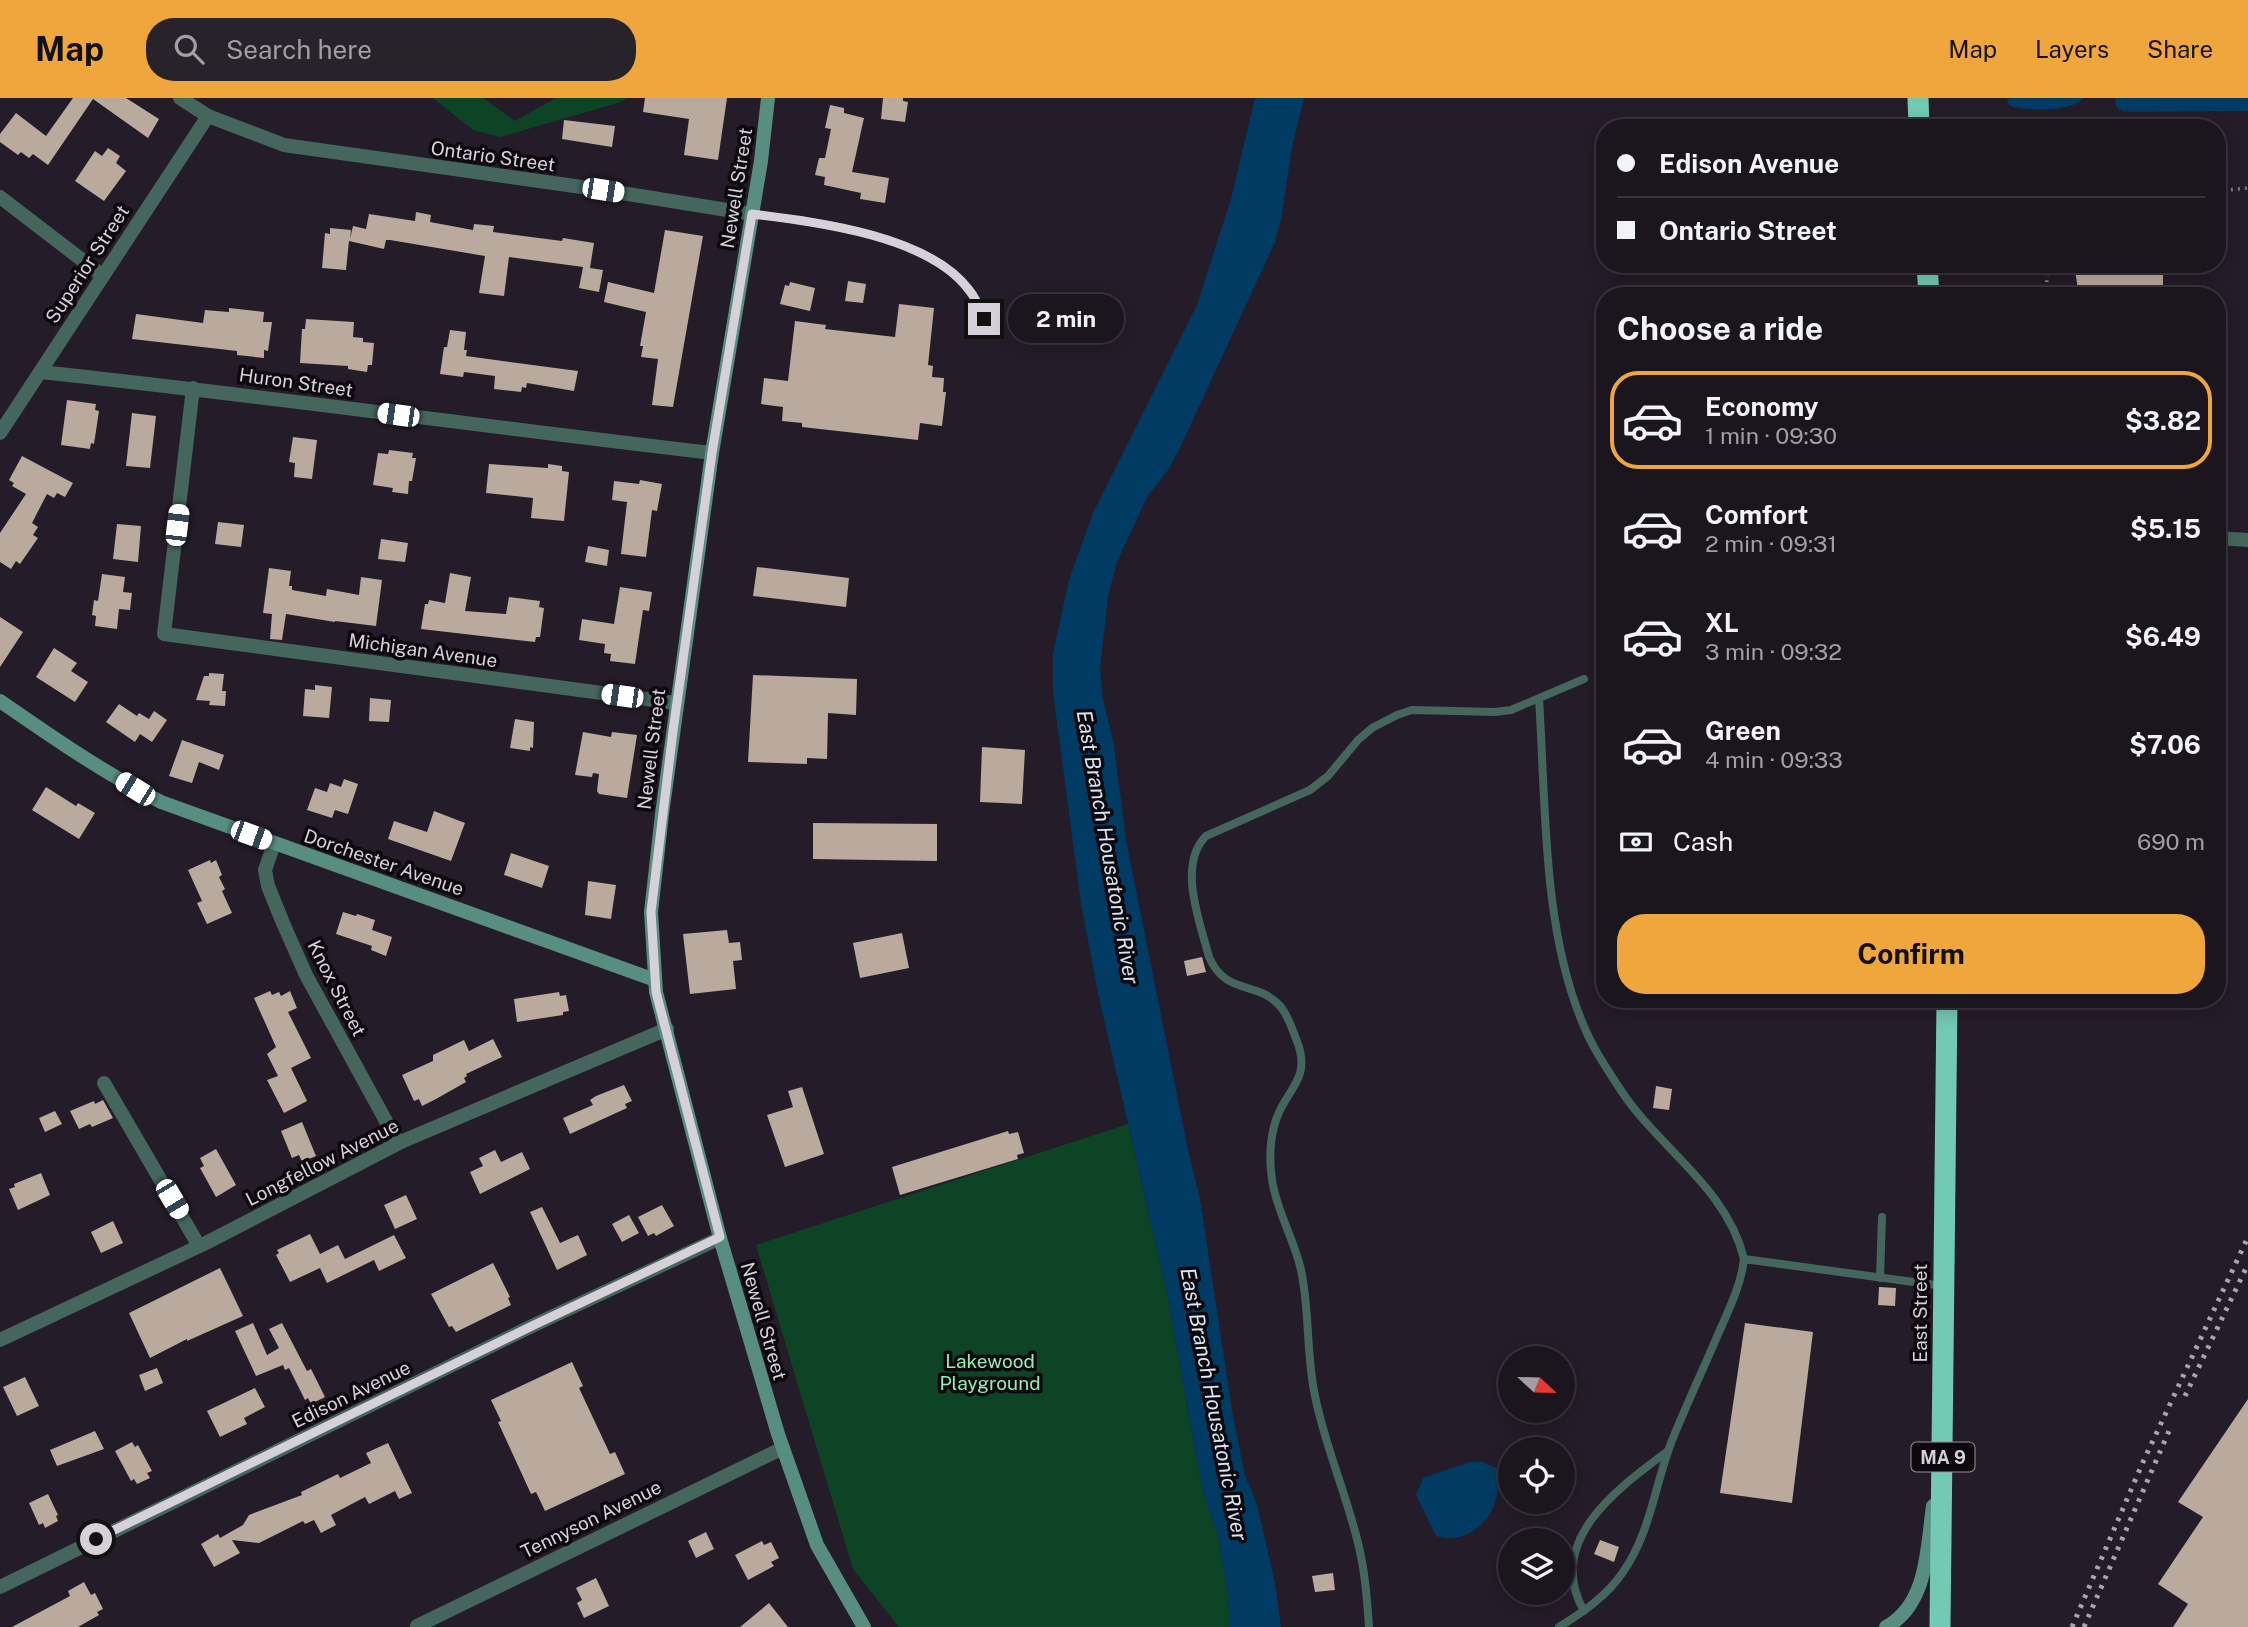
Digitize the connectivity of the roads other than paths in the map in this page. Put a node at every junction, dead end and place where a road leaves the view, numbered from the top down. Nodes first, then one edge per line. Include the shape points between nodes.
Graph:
1 (180, 98) edge
2 (768, 98) edge
3 (1918, 98) edge
4 (208, 116) junction
5 (1919, 119) edge
6 (0, 197) edge
7 (752, 214) junction
8 (103, 276) junction
9 (984, 319) dead end
10 (41, 372) junction
11 (193, 388) junction
12 (0, 433) edge
13 (712, 453) junction
14 (2226, 539) edge
15 (2248, 540) edge
16 (1584, 679) dead end
17 (1539, 699) junction
18 (0, 701) edge
19 (677, 704) junction
20 (274, 844) junction
21 (654, 980) junction
22 (1947, 1008) edge
23 (667, 1029) junction
24 (104, 1083) dead end
25 (398, 1143) junction
26 (1882, 1217) dead end
27 (720, 1237) junction
28 (199, 1246) junction
29 (1744, 1259) junction
30 (1880, 1278) junction
31 (1943, 1286) junction
32 (2, 1334) edge
33 (1943, 1400) junction
34 (783, 1448) junction
35 (1668, 1451) junction
36 (0, 1587) edge
37 (1584, 1611) junction
38 (417, 1626) edge
39 (864, 1627) edge
40 (1369, 1627) edge
41 (1559, 1627) edge
42 (1886, 1627) edge
43 (1940, 1627) edge

1 - 4 street, Ontario Street
2 - 7 street, Newell Street
3 - 5 highway
4 - 7 street, Ontario Street via 284,145
4 - 8 street, Superior Street
6 - 8 street
7 - 9 lane, Ontario Street via 832,224 895,242 945,266 970,290
7 - 13 street, Newell Street
8 - 10 street, Superior Street
10 - 11 street, Huron Street
10 - 12 street, Superior Street
11 - 13 street, Huron Street
11 - 19 street, Michigan Avenue via 164,634
13 - 19 street, Newell Street
14 - 15 street
16 - 17 lane
17 - 29 lane via 1554,921 1578,1013 1627,1099 1717,1199
17 - 40 lane via 1511,710 1412,710 1384,721 1358,740 1319,784 1206,836 1192,860 1193,885 1214,968 1228,981 1280,1006 1301,1058 1300,1076 1274,1128 1270,1165 1276,1199 1302,1275 1314,1393 1359,1545
18 - 20 street, Dorchester Avenue via 135,789
19 - 21 street, Newell Street via 651,912
20 - 21 street, Dorchester Avenue
20 - 25 street, Knox Street via 265,870 283,923 306,975
21 - 23 street, Newell Street
22 - 31 highway, East Street / MA 9
23 - 25 street, Longfellow Avenue
23 - 27 street, Newell Street
24 - 28 street
25 - 28 street, Longfellow Avenue
26 - 30 lane
27 - 34 street, Newell Street
27 - 36 street, Edison Avenue
28 - 32 street, Longfellow Avenue
29 - 30 lane
29 - 35 lane via 1732,1301
30 - 31 lane
31 - 33 highway, East Street / MA 9
33 - 42 street via 1937,1485 1924,1568 1915,1596
33 - 43 highway, East Street / MA 9
34 - 38 street, Tennyson Avenue
34 - 39 street, Newell Street via 817,1545
35 - 37 lane via 1633,1556 1612,1587
35 - 37 lane via 1620,1488 1584,1530 1572,1573 1573,1589
37 - 41 lane

